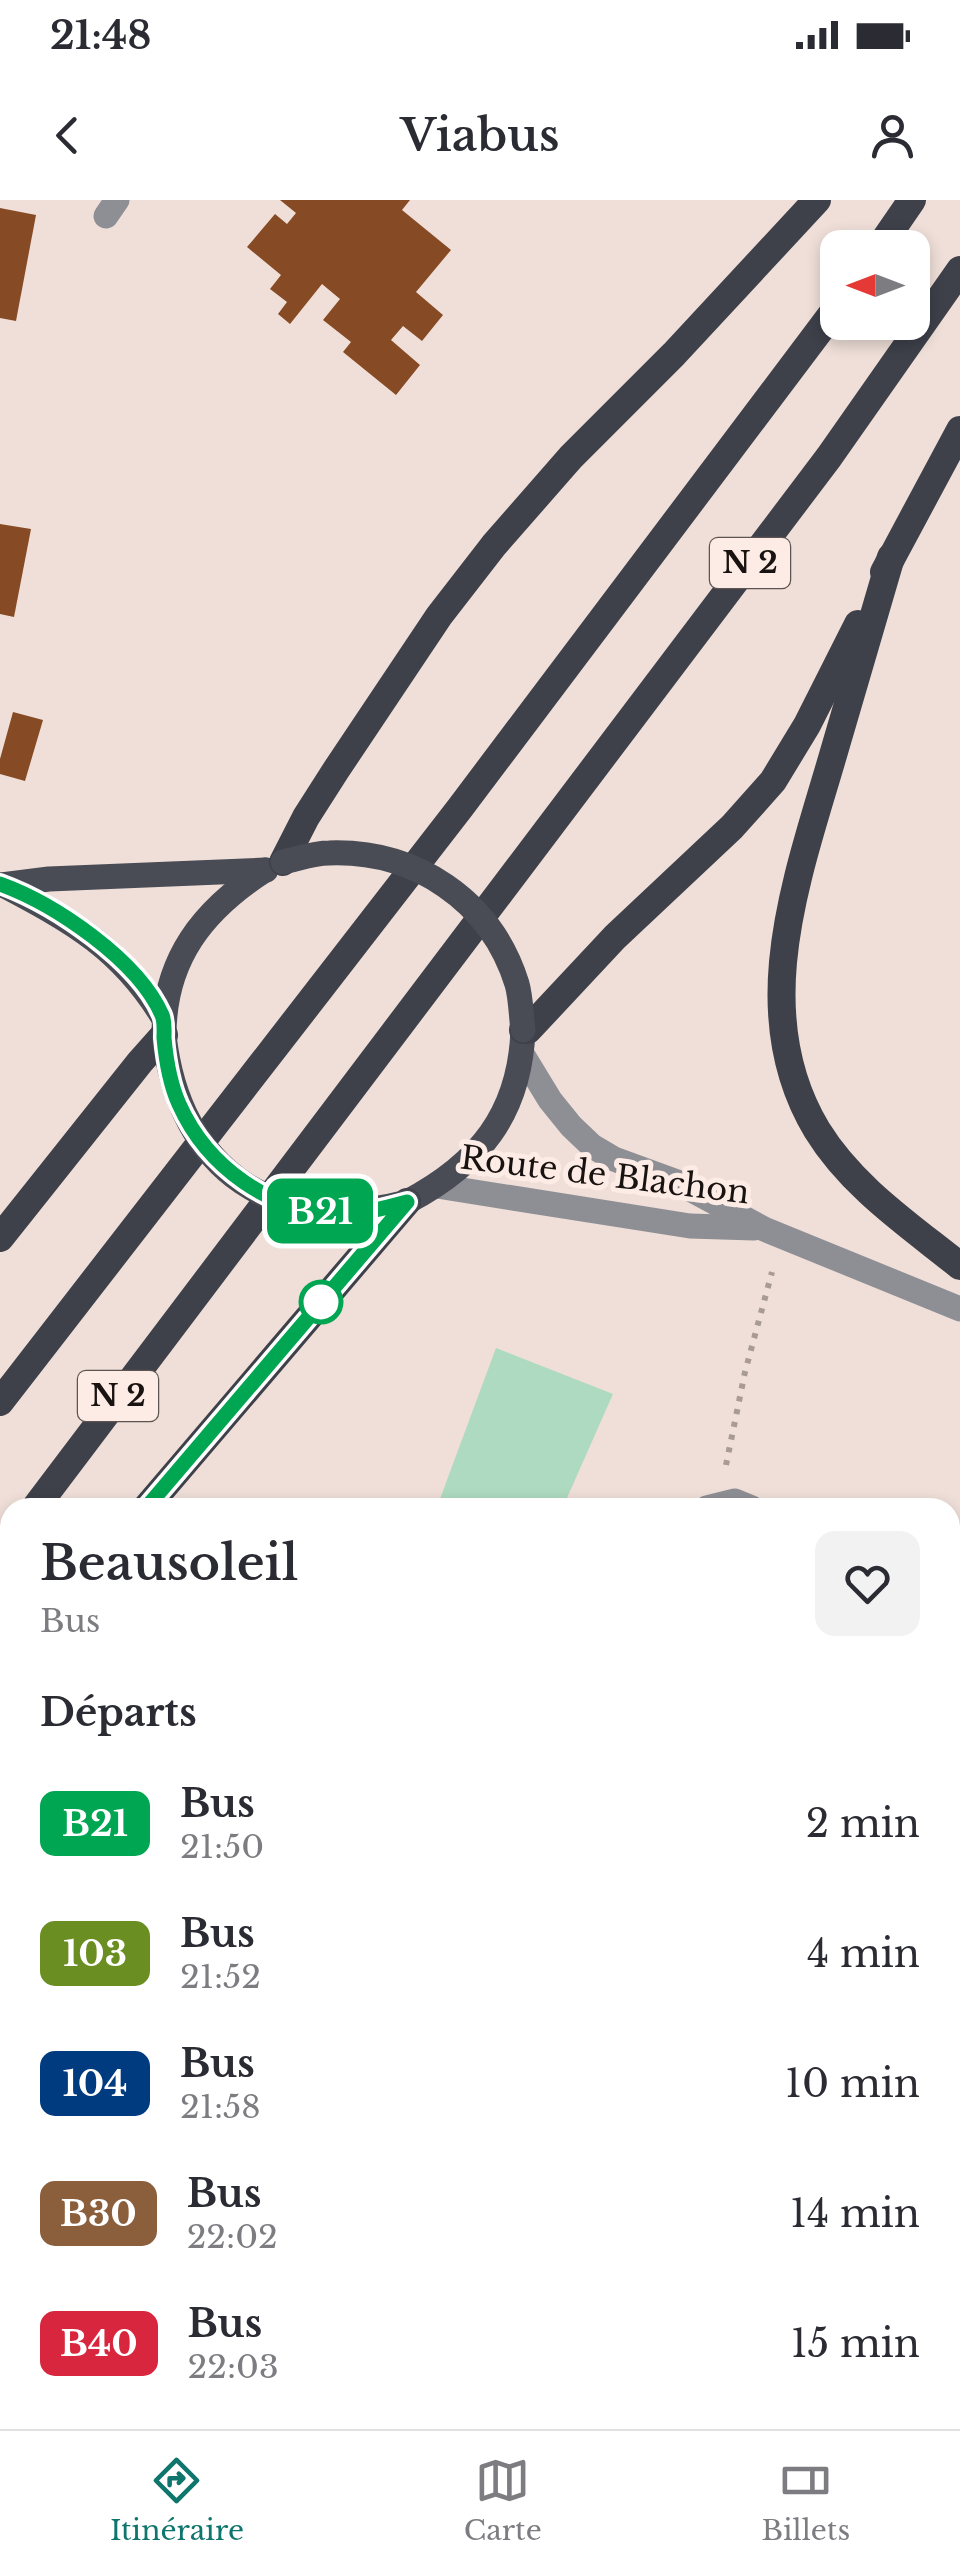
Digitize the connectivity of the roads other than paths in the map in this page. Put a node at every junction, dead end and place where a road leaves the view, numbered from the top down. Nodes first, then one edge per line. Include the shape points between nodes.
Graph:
1 (817, 200) edge
2 (912, 200) edge
3 (891, 230) edge
4 (960, 270) edge
5 (820, 330) edge
6 (960, 430) edge
7 (892, 557) junction
8 (274, 866) junction
9 (1, 884) edge
10 (164, 1027) junction
11 (523, 1042) junction
12 (438, 1186) junction
13 (407, 1202) junction
14 (773, 1232) junction
15 (0, 1238) edge
16 (960, 1266) edge
17 (960, 1308) edge
18 (0, 1402) edge
19 (43, 1498) edge
20 (155, 1498) edge

1 - 8 highway via 494,545 439,616
2 - 3 highway
4 - 19 highway, N 2 via 818,473
5 - 18 highway, N 2
6 - 7 highway
7 - 11 highway via 773,781 614,936
7 - 16 highway via 794,892 783,944 783,1037 802,1101 841,1162
8 - 9 main road
8 - 10 main road via 234,890 185,946
8 - 11 main road, bridge via 324,853 367,854 408,864 446,884 478,912 502,947 518,987
9 - 10 main road via 75,924 122,961 143,984
10 - 13 main road, bridge via 178,1102 216,1160 243,1182 272,1199 340,1214
10 - 15 highway
11 - 12 main road via 513,1094 495,1130
11 - 14 street, Route de Blachon via 550,1100 592,1146
12 - 13 main road
12 - 14 street, Route de Blachon via 690,1226
13 - 20 highway
14 - 17 street, Route de Blachon

